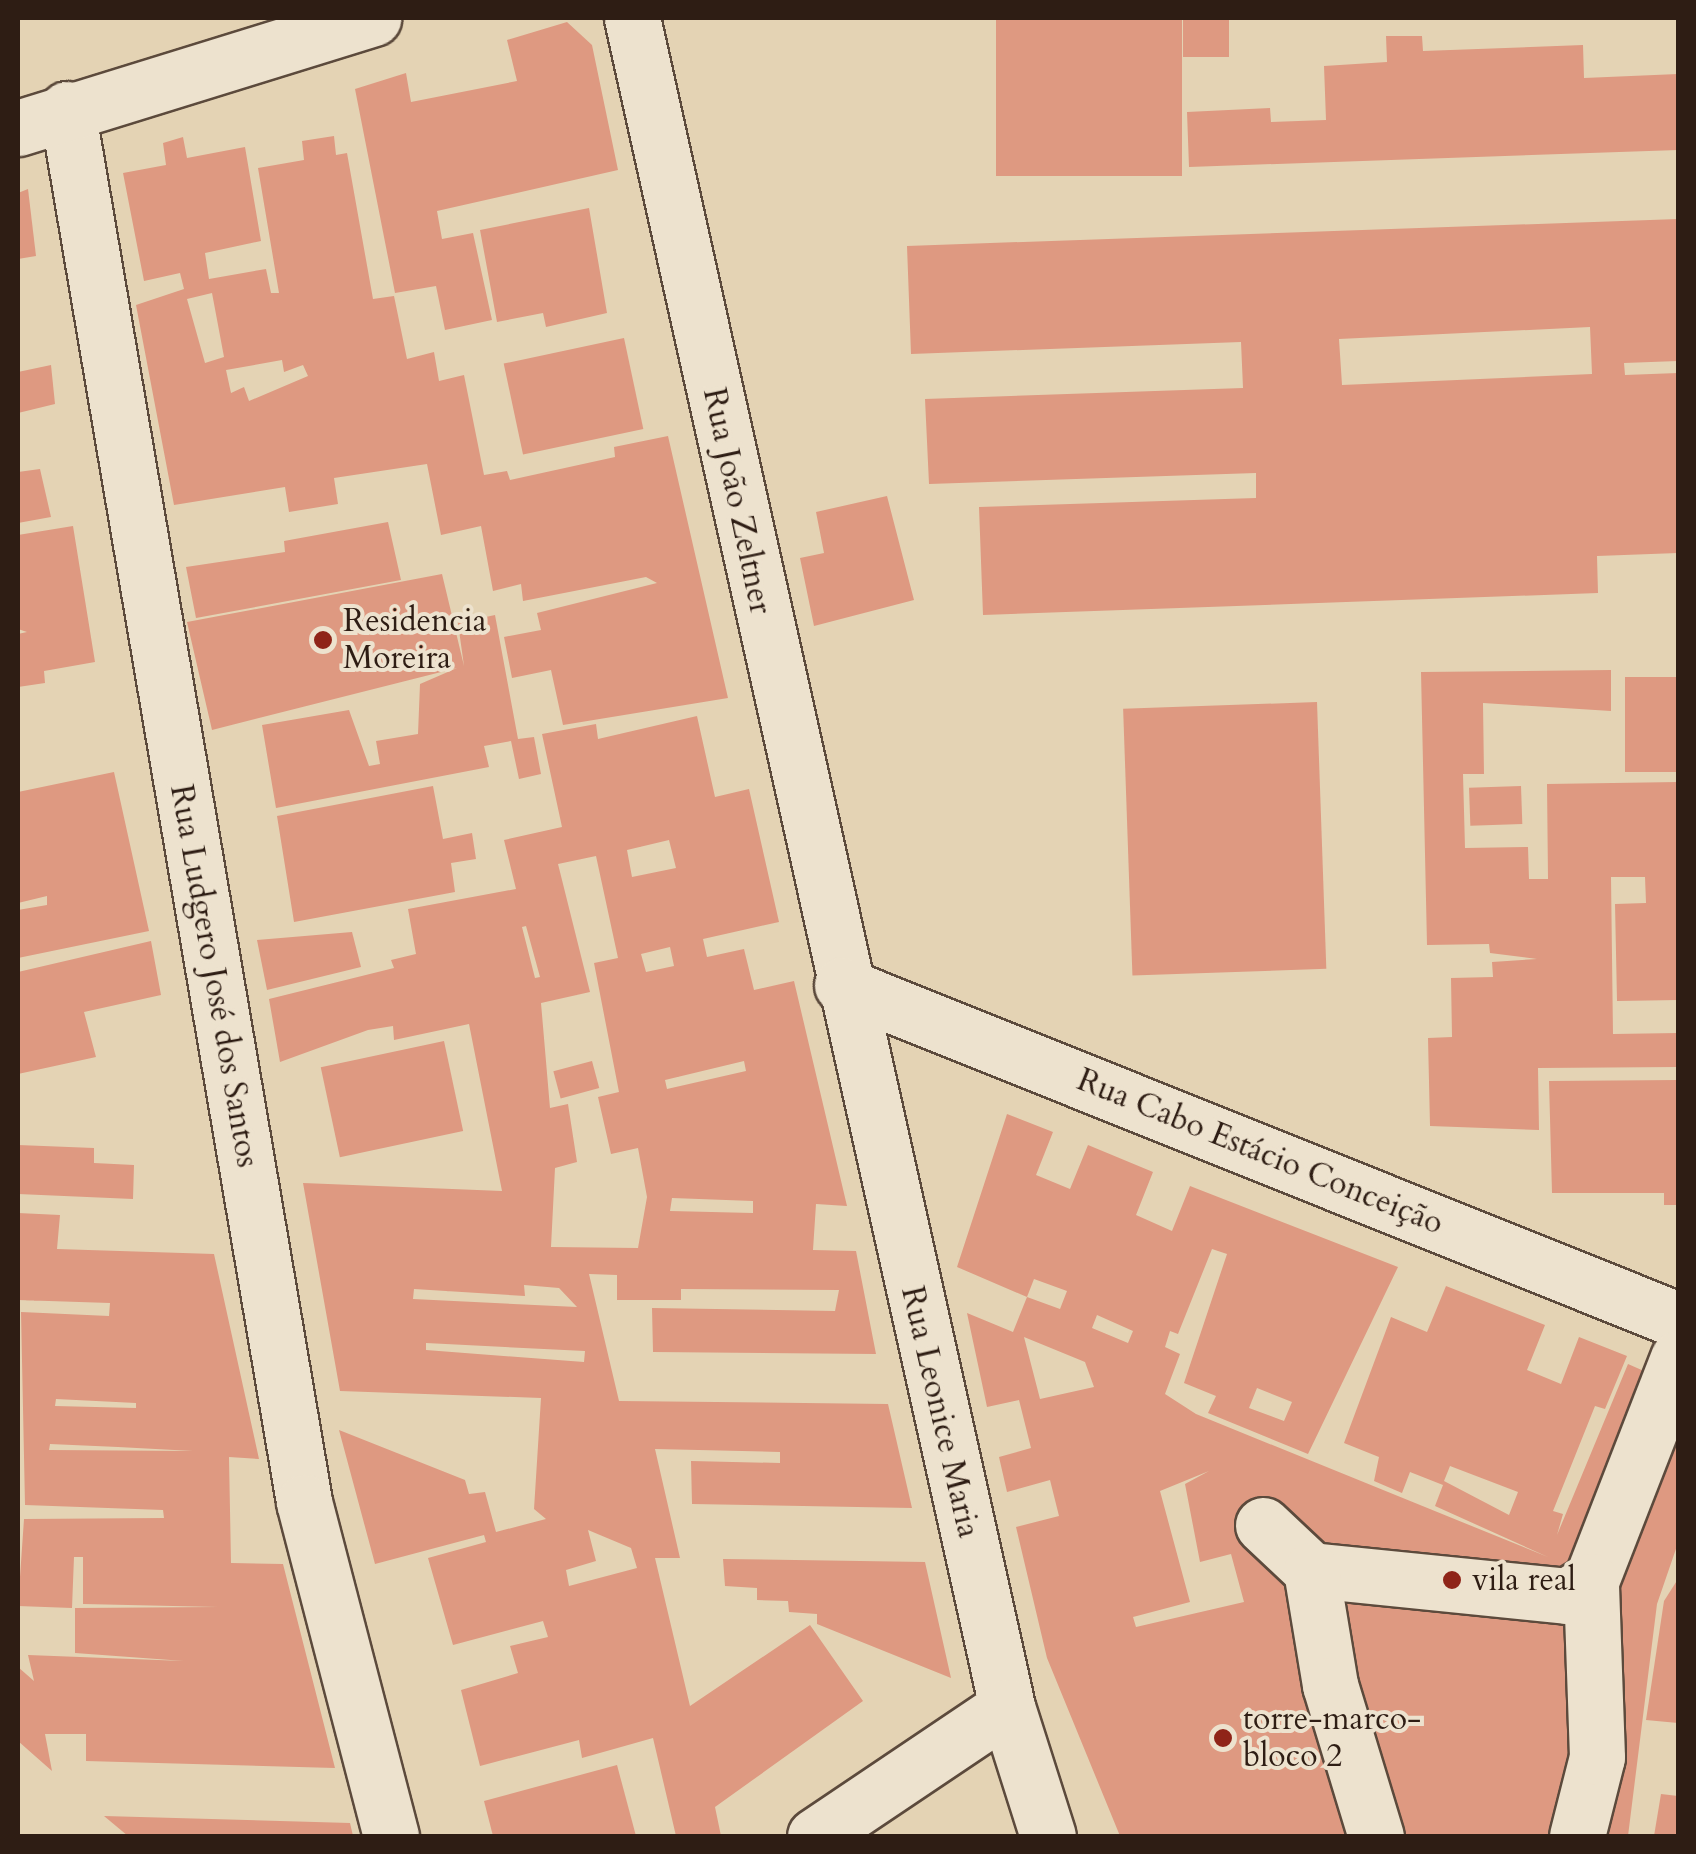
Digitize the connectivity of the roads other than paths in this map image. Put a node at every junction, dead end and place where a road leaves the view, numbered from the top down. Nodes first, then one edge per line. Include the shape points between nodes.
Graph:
1 (373, 18) edge
2 (632, 18) edge
3 (42, 118) edge
4 (842, 984) junction
5 (1678, 1320) edge
6 (1678, 1358) edge
7 (1263, 1525) dead end
8 (1311, 1570) junction
9 (1591, 1581) junction
10 (1007, 1707) junction
11 (392, 1836) edge
12 (815, 1836) edge
13 (1048, 1836) edge
14 (1376, 1836) edge
15 (1577, 1836) edge

1 - 3 street
2 - 4 street, Rua João Zeltner
3 - 11 street, Rua Ludgero José dos Santos via 304,1502
4 - 5 street, Rua Cabo Estácio Conceição
4 - 10 street, Rua Leonice Maria
6 - 9 street
7 - 8 street
8 - 9 street via 1567,1596
8 - 14 street via 1330,1686
9 - 15 street via 1596,1758
10 - 12 street
10 - 13 street, Rua Leonice Maria

